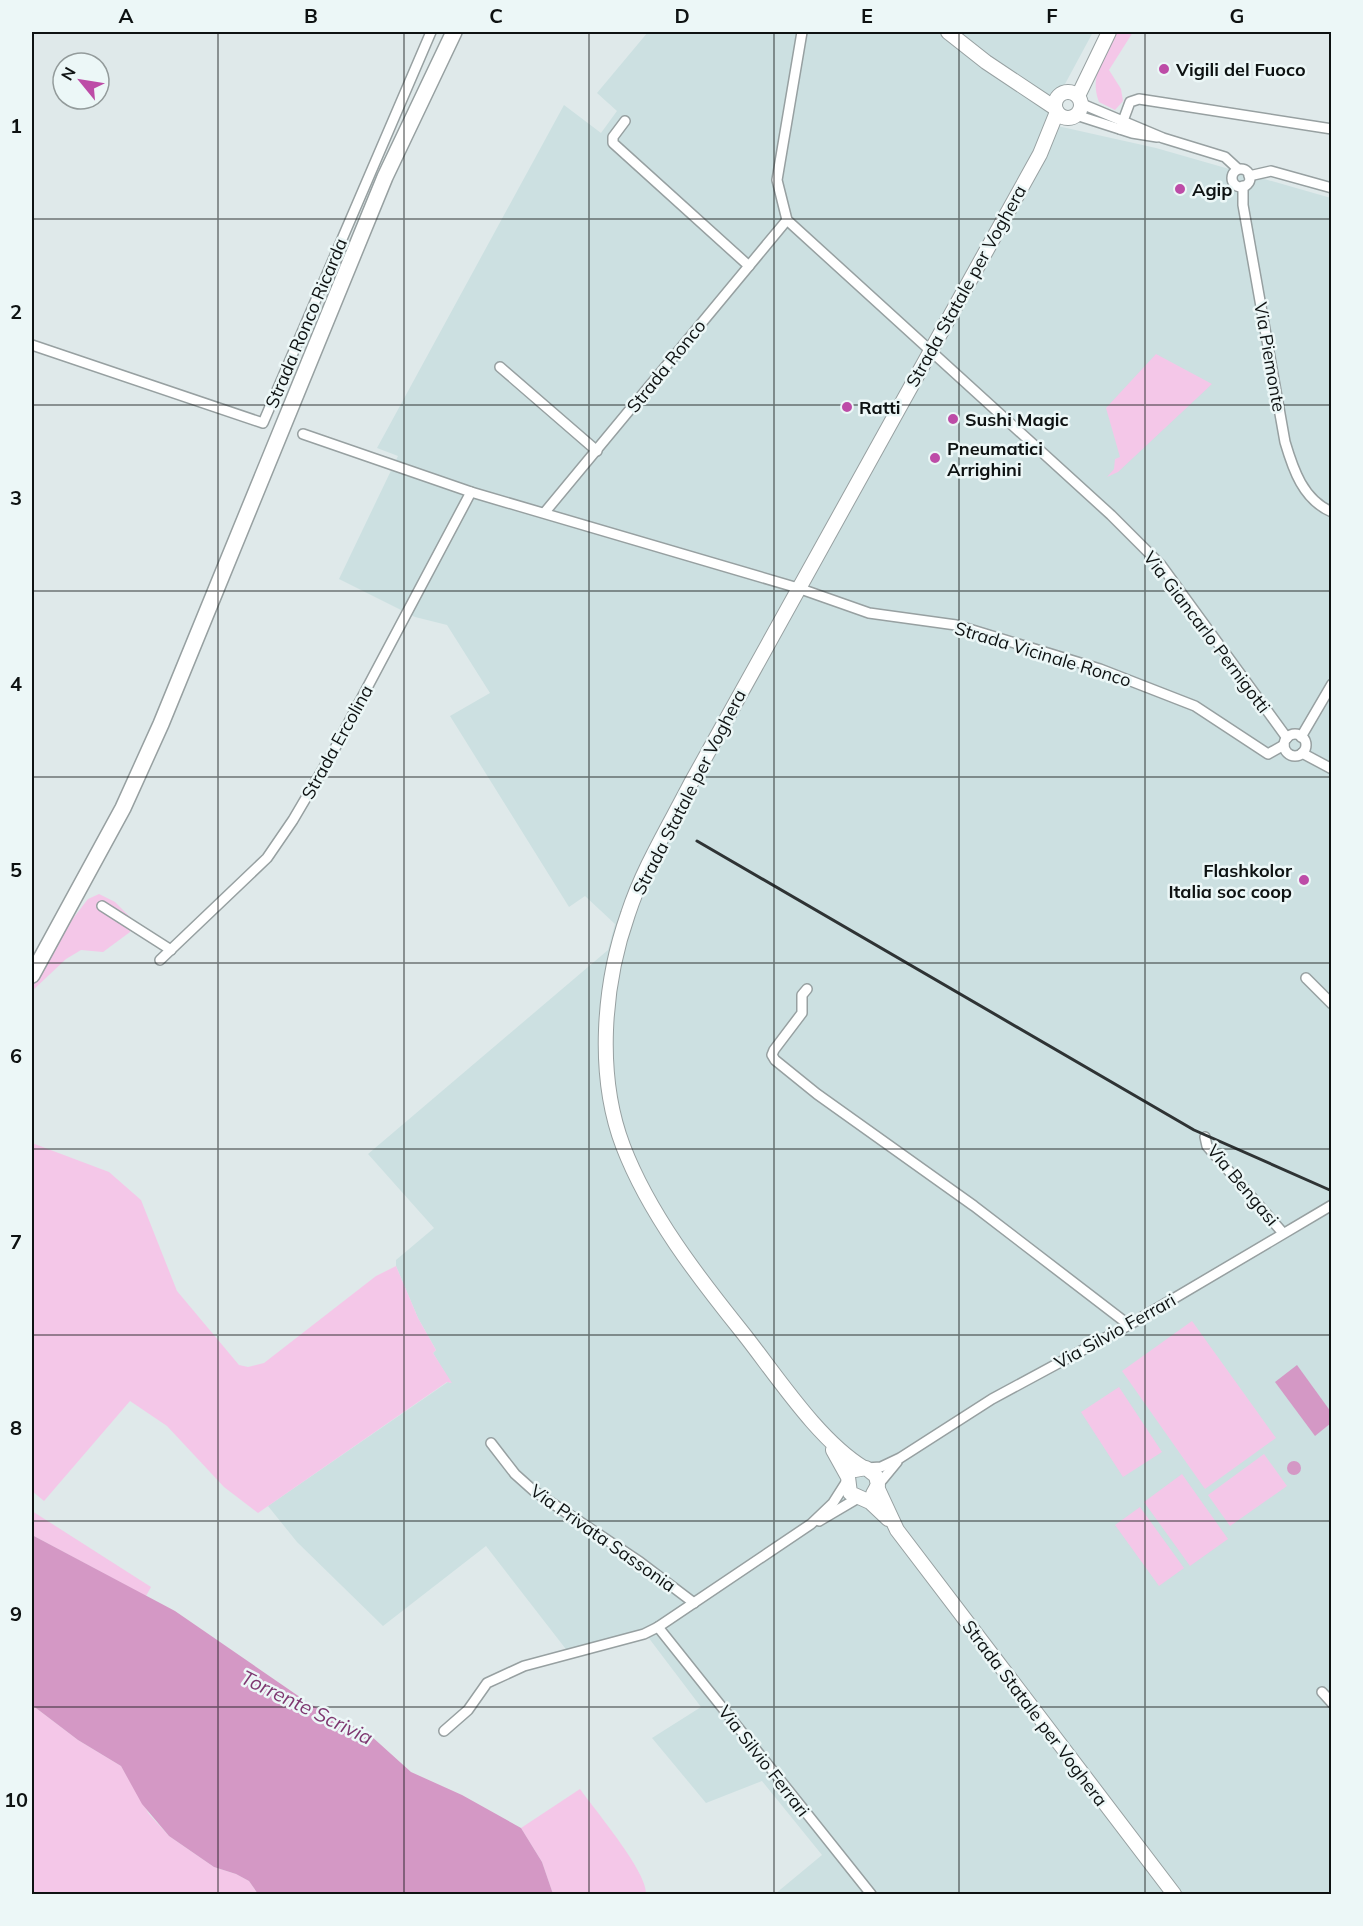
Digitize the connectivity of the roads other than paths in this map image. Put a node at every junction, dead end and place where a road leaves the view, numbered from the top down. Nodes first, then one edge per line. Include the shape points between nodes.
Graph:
1 (431, 32) edge
2 (454, 32) edge
3 (802, 32) edge
4 (948, 32) edge
5 (1109, 32) edge
6 (1068, 105) junction
7 (625, 121) dead end
8 (1122, 125) junction
9 (1332, 129) edge
10 (1238, 169) junction
11 (1250, 176) junction
12 (1243, 186) junction
13 (1332, 188) edge
14 (787, 220) junction
15 (749, 266) junction
16 (32, 345) edge
17 (929, 352) junction
18 (500, 367) dead end
19 (303, 434) dead end
20 (597, 451) junction
21 (471, 492) junction
22 (545, 512) junction
23 (1332, 512) edge
24 (798, 588) junction
25 (1332, 684) edge
26 (1301, 737) junction
27 (1285, 742) junction
28 (1302, 753) junction
29 (1332, 769) edge
30 (102, 906) dead end
31 (171, 950) junction
32 (160, 960) dead end
33 (32, 975) edge
34 (1306, 978) dead end
35 (807, 989) dead end
36 (1332, 1004) edge
37 (1205, 1137) dead end
38 (1331, 1205) edge
39 (1283, 1233) junction
40 (1129, 1325) junction
41 (825, 1436) junction
42 (491, 1443) dead end
43 (900, 1458) junction
44 (865, 1468) junction
45 (848, 1479) junction
46 (878, 1486) junction
47 (861, 1499) junction
48 (812, 1524) junction
49 (897, 1530) junction
50 (694, 1603) junction
51 (658, 1627) junction
52 (1322, 1692) dead end
53 (1332, 1702) edge
54 (444, 1731) dead end
55 (871, 1894) edge
56 (1174, 1894) edge

1 - 16 street, Strada Ronco Ricarda via 262,423
2 - 33 main road via 385,177 225,571 123,808
3 - 14 street via 777,180
4 - 6 main road via 1022,85
5 - 6 main road, Strada Statale per Voghera
6 - 8 street
6 - 17 main road, Strada Statale per Voghera
7 - 15 street via 613,136 613,143
8 - 9 street via 1130,102 1139,99
8 - 10 street via 1225,157
10 - 11 street
10 - 12 street, Via Piemonte via 1232,180
11 - 12 street
11 - 13 street via 1271,171
12 - 23 street, Via Piemonte via 1243,205 1285,442 1294,472 1308,494
14 - 15 street, Strada Ronco
14 - 17 street, Via Giancarlo Pernigotti
15 - 20 street, Strada Ronco
17 - 24 main road, Strada Statale per Voghera
17 - 27 street, Via Giancarlo Pernigotti via 1111,515 1161,565
18 - 20 street
19 - 21 street
20 - 22 street, Strada Ronco
21 - 22 street
21 - 31 street, Strada Ercolina via 293,820 267,858
22 - 24 street, Strada Vicinale Ronco
24 - 27 street, Strada Vicinale Ronco via 869,613 956,625 1100,669 1195,706 1268,753
24 - 41 main road, Strada Statale per Voghera via 638,887 612,970 607,1056 615,1122 645,1190 720,1305
25 - 26 street
26 - 27 street via 1295,735
26 - 28 street via 1305,744
27 - 28 street via 1289,755
28 - 29 street
30 - 31 street
31 - 32 street, Strada Ercolina
34 - 36 street
35 - 40 street via 801,999 802,1013 774,1050 775,1060
37 - 39 street, Via Bengasi via 1207,1146
38 - 39 street, Via Silvio Ferrari
39 - 40 street, Via Silvio Ferrari
40 - 43 street, Via Silvio Ferrari via 992,1400
41 - 44 main road, Strada Statale per Voghera
41 - 45 main road, Strada Statale per Voghera
42 - 50 street, Via Privata Sassonia via 534,1491
43 - 44 street, Via Silvio Ferrari via 881,1467
43 - 46 street, Via Silvio Ferrari
44 - 45 main road via 854,1470
44 - 46 main road, Strada Statale per Voghera via 876,1476
45 - 47 main road, Strada Statale per Voghera via 850,1493
45 - 48 street via 833,1503
46 - 47 main road via 873,1494
46 - 49 main road, Strada Statale per Voghera
47 - 48 street
47 - 49 main road, Strada Statale per Voghera via 875,1506
48 - 50 street
49 - 56 main road, Strada Statale per Voghera
50 - 51 street
51 - 54 street via 524,1666 487,1683 468,1710
51 - 55 street, Via Silvio Ferrari
52 - 53 street

